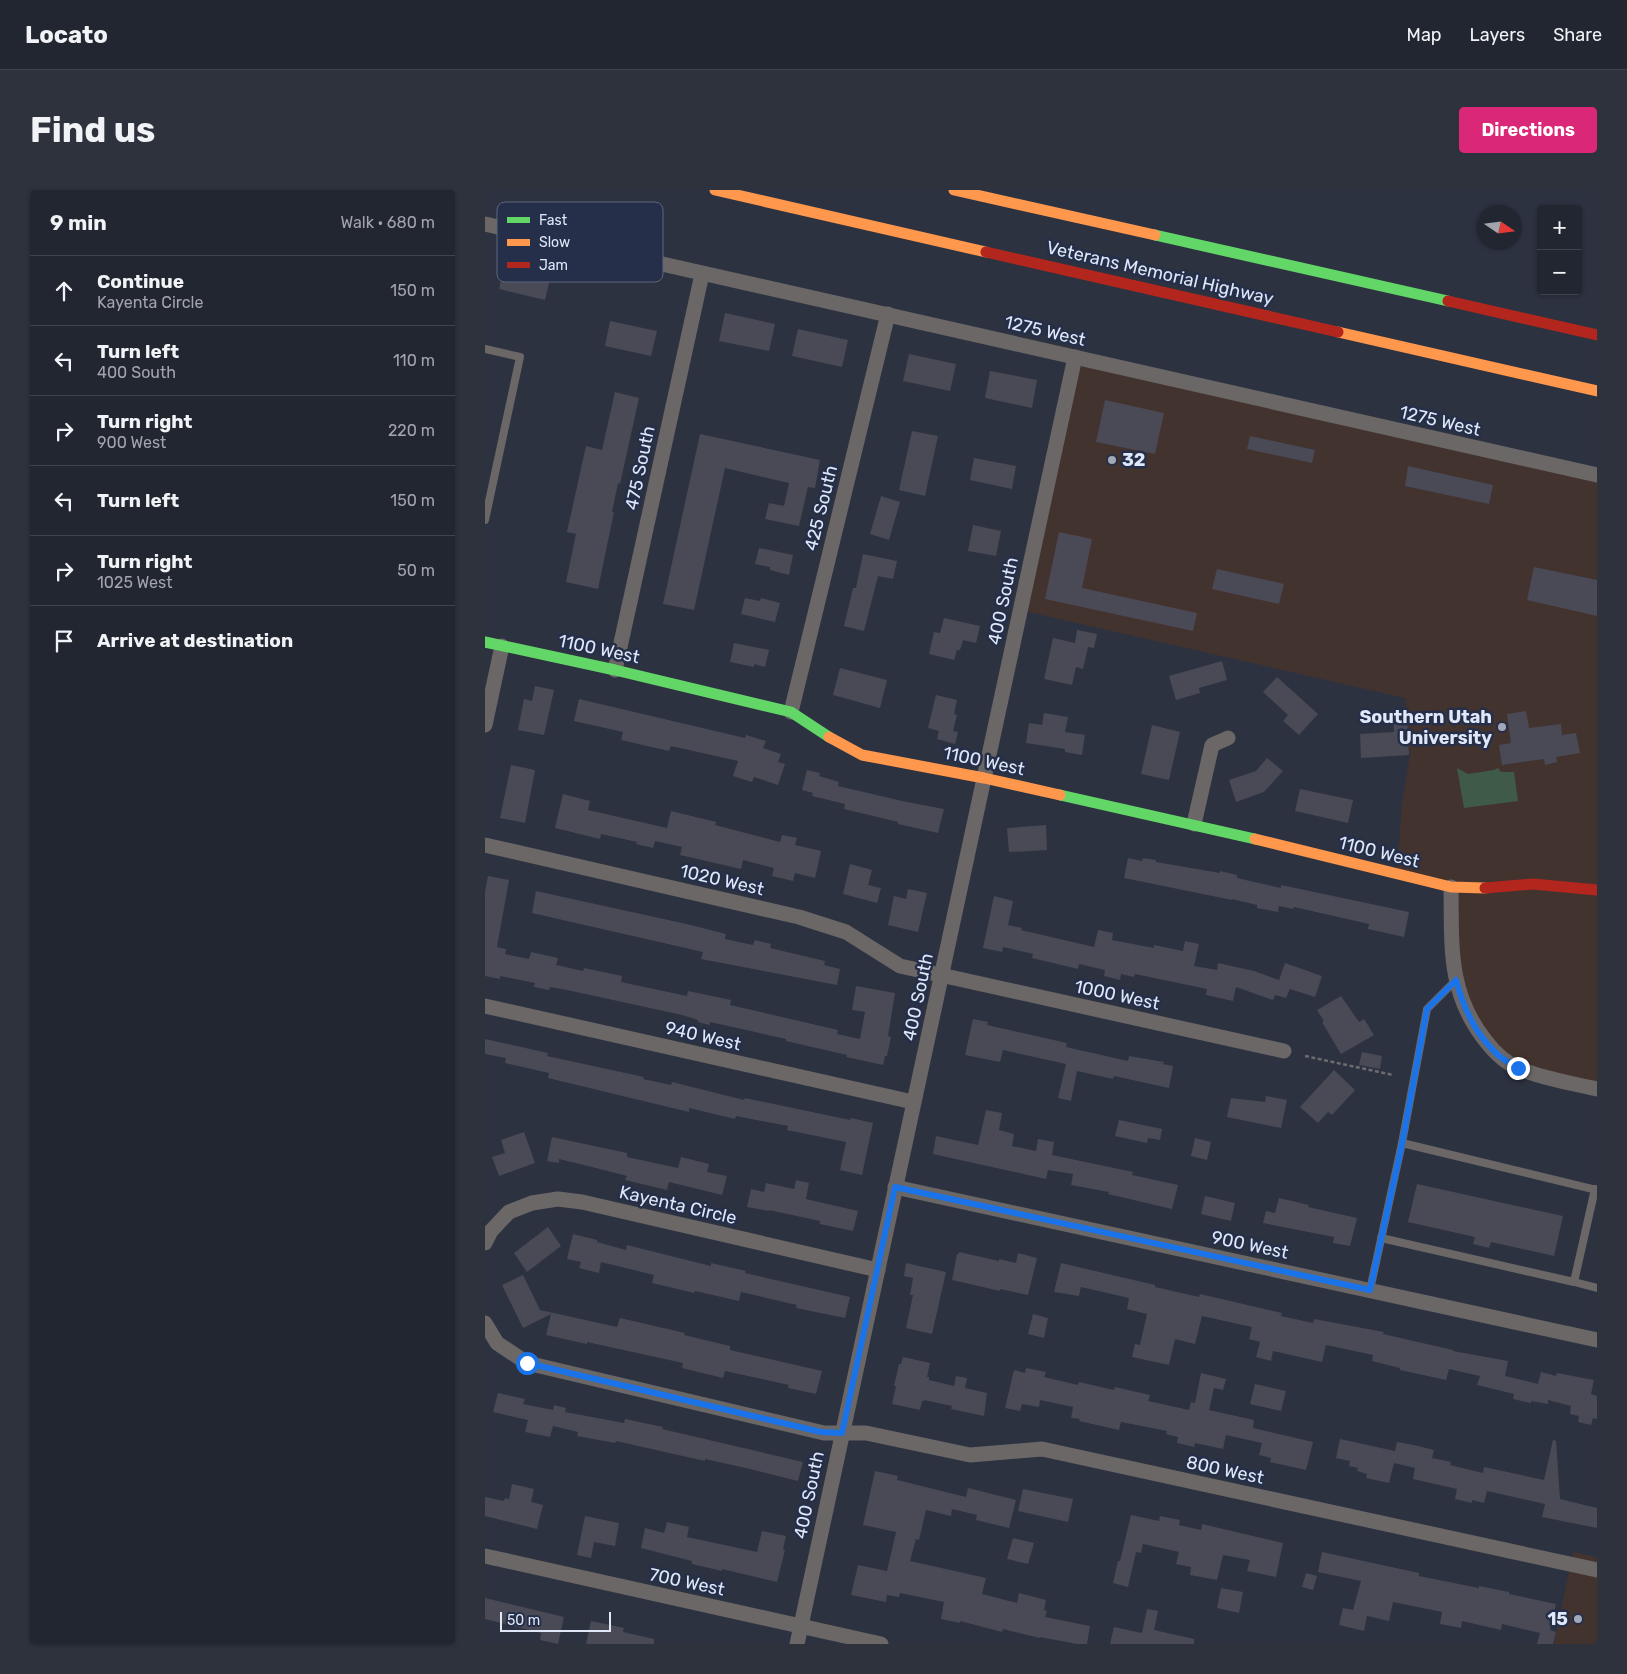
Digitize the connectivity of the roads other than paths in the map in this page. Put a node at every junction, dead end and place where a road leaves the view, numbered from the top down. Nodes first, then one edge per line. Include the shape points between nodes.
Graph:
1 (715, 190) edge
2 (954, 190) edge
3 (663, 265) edge
4 (702, 274) junction
5 (888, 314) junction
6 (1597, 334) edge
7 (485, 349) edge
8 (1075, 358) junction
9 (1597, 391) edge
10 (1597, 475) edge
11 (485, 520) edge
12 (485, 642) edge
13 (502, 646) junction
14 (615, 670) junction
15 (791, 712) junction
16 (485, 725) edge
17 (1228, 738) dead end
18 (984, 778) junction
19 (1194, 824) junction
20 (485, 845) edge
21 (1451, 887) junction
22 (1597, 890) edge
23 (942, 976) junction
24 (1456, 980) junction
25 (485, 1006) edge
26 (1284, 1051) dead end
27 (1597, 1089) edge
28 (913, 1102) junction
29 (1402, 1144) junction
30 (895, 1187) junction
31 (1596, 1190) edge
32 (1381, 1238) junction
33 (485, 1243) edge
34 (878, 1270) junction
35 (1574, 1282) junction
36 (1597, 1288) edge
37 (1370, 1290) junction
38 (485, 1323) edge
39 (1597, 1340) edge
40 (842, 1433) junction
41 (485, 1556) edge
42 (1597, 1570) edge
43 (801, 1626) junction
44 (797, 1644) edge
45 (881, 1644) edge

1 - 9 main road, Veterans Memorial Highway
2 - 6 main road, Veterans Memorial Highway
3 - 4 street, 1275 West
4 - 5 street, 1275 West
4 - 14 street, 475 South
5 - 8 street, 1275 West
5 - 15 street, 425 South
7 - 11 lane via 520,357
8 - 10 street, 1275 West
8 - 18 street, 400 South
12 - 13 main road, 1100 West
13 - 14 main road, 1100 West
13 - 16 street
14 - 15 main road, 1100 West
15 - 18 main road, 1100 West via 862,755
17 - 19 street via 1212,745
18 - 19 main road, 1100 West
18 - 23 street, 400 South
19 - 21 main road, 1100 West
20 - 23 street, 1020 West via 799,917 846,932 900,966
21 - 22 main road, 1100 West via 1533,884
21 - 24 street
23 - 26 street, 1000 West
23 - 28 street, 400 South
24 - 27 street via 1473,1025 1495,1053 1518,1068 1546,1078
24 - 29 lane via 1427,1009
25 - 28 street, 940 West
28 - 30 street, 400 South
29 - 31 lane
29 - 32 lane
30 - 34 street, 400 South
30 - 37 street, 900 West
31 - 35 lane
32 - 35 lane
32 - 37 lane
33 - 34 street, Kayenta Circle via 491,1231 509,1212 533,1203 558,1199
34 - 40 street, 400 South
35 - 36 lane
37 - 39 street, 900 West
38 - 40 street via 497,1343 527,1363 821,1432
40 - 42 street, 800 West via 866,1433 970,1455 1042,1449
40 - 43 street, 400 South
41 - 43 street, 700 West
43 - 44 street, 400 South
43 - 45 street, 700 West

